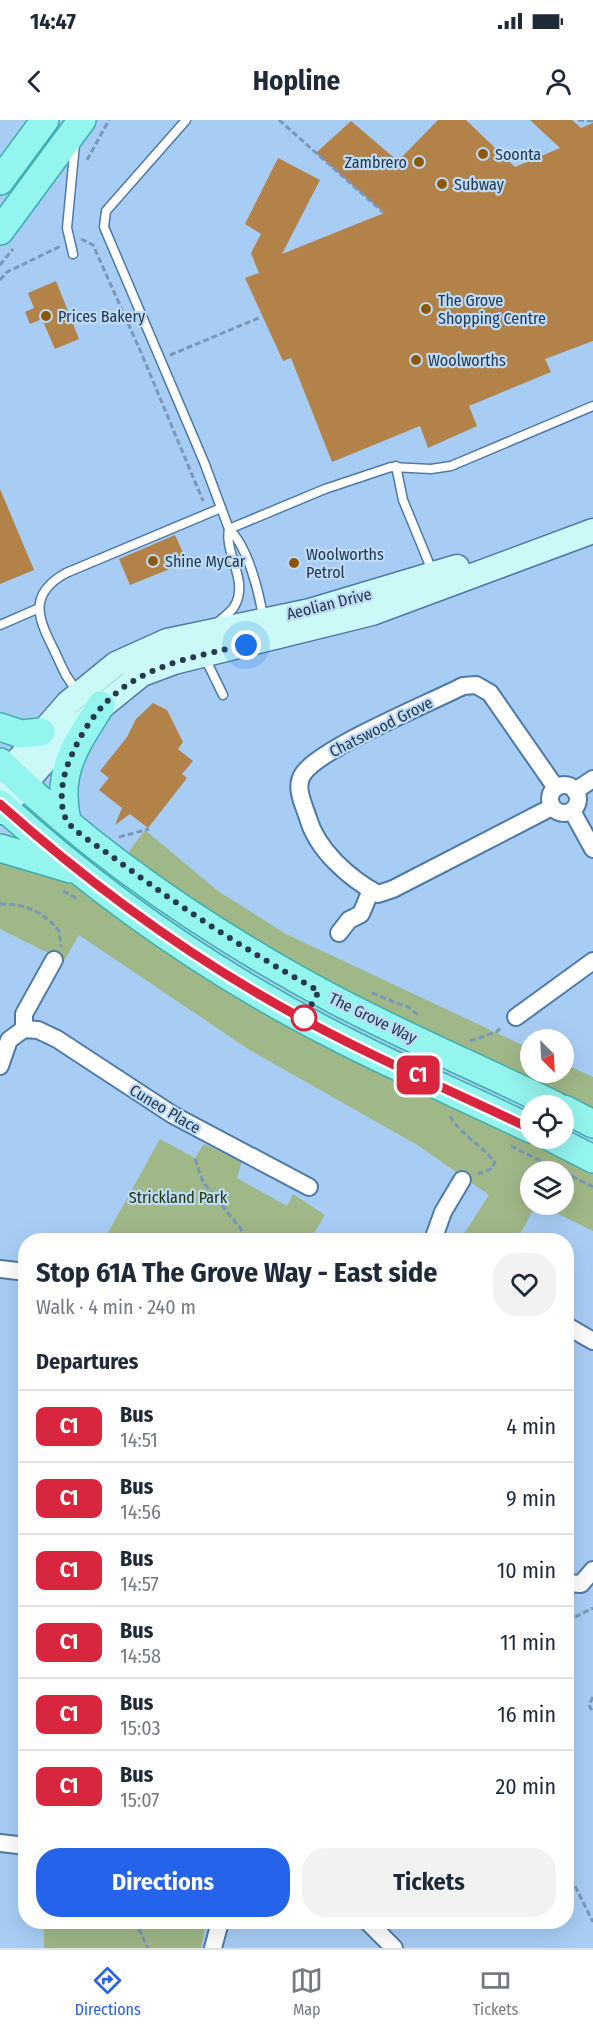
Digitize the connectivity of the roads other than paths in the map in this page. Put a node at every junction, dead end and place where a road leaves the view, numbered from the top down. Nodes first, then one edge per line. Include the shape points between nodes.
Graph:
1 (45, 120) edge
2 (186, 120) edge
3 (79, 124) edge
4 (0, 181) edge
5 (0, 231) edge
6 (73, 254) dead end
7 (593, 406) edge
8 (396, 466) junction
9 (220, 508) junction
10 (593, 513) edge
11 (229, 529) junction
12 (593, 531) edge
13 (436, 582) junction
14 (38, 609) junction
15 (0, 625) edge
16 (266, 630) junction
17 (203, 640) junction
18 (223, 695) dead end
19 (90, 699) junction
20 (0, 727) edge
21 (41, 732) junction
22 (8, 774) edge
23 (593, 779) edge
24 (556, 788) junction
25 (575, 790) junction
26 (552, 807) junction
27 (1, 808) edge
28 (572, 811) junction
29 (67, 821) junction
30 (0, 848) edge
31 (593, 849) edge
32 (81, 871) junction
33 (371, 890) junction
34 (339, 933) dead end
35 (54, 960) road end
36 (593, 961) edge
37 (516, 1017) road end
38 (24, 1029) junction
39 (0, 1066) edge
40 (533, 1095) edge
41 (574, 1114) edge
42 (520, 1124) edge
43 (593, 1124) edge
44 (573, 1149) edge
45 (593, 1159) edge
46 (462, 1180) road end
47 (309, 1187) dead end
48 (436, 1233) edge
49 (0, 1269) edge
50 (18, 1271) edge
51 (574, 1330) edge
52 (593, 1341) edge
53 (593, 1570) edge
54 (574, 1584) edge
55 (0, 1843) edge
56 (18, 1845) edge
57 (218, 1929) edge
58 (375, 1929) edge
59 (213, 1948) edge
60 (394, 1948) edge

1 - 4 main road
2 - 9 lane via 106,211 104,227
3 - 5 main road
3 - 6 lane via 67,228
7 - 8 lane via 451,466 431,470
8 - 11 lane via 325,489
8 - 13 lane via 403,500
9 - 11 lane
9 - 14 lane via 56,579
10 - 13 street, Aeolian Drive
11 - 16 lane via 237,537 252,575
11 - 17 lane via 227,539 241,584 234,606
12 - 13 street, Aeolian Drive
13 - 16 street, Aeolian Drive via 344,602
14 - 15 lane
14 - 19 lane via 39,621 65,677
16 - 17 street, Aeolian Drive
17 - 18 lane
17 - 19 street, Aeolian Drive
19 - 21 street, Aeolian Drive
19 - 22 street, Aeolian Drive via 69,734
19 - 29 main road via 65,771 62,792
20 - 21 main road via 21,734
21 - 22 street, Aeolian Drive
22 - 27 street
22 - 29 main road, The Grove Way
23 - 25 street
24 - 25 street via 563,785
24 - 26 street via 550,796
24 - 33 street, Chatswood Grove via 490,693 476,685 462,686 331,751 302,775 298,787 310,828 320,845
25 - 28 street via 578,803
26 - 28 street via 561,813
26 - 33 street via 393,889 378,894
27 - 32 main road, The Grove Way
28 - 31 street
29 - 40 main road, The Grove Way via 172,902 285,972 396,1031
30 - 32 main road
32 - 42 main road, The Grove Way via 151,924 247,987 344,1041
33 - 34 street via 361,914 349,920
35 - 38 street via 24,1014
36 - 37 street
38 - 39 street via 9,1040
38 - 47 street, Cuneo Place via 38,1030 57,1039 173,1115
41 - 43 main road
44 - 45 main road
46 - 48 street
49 - 50 street
51 - 52 street
53 - 54 street via 581,1584
55 - 56 street
57 - 59 street
58 - 60 street

